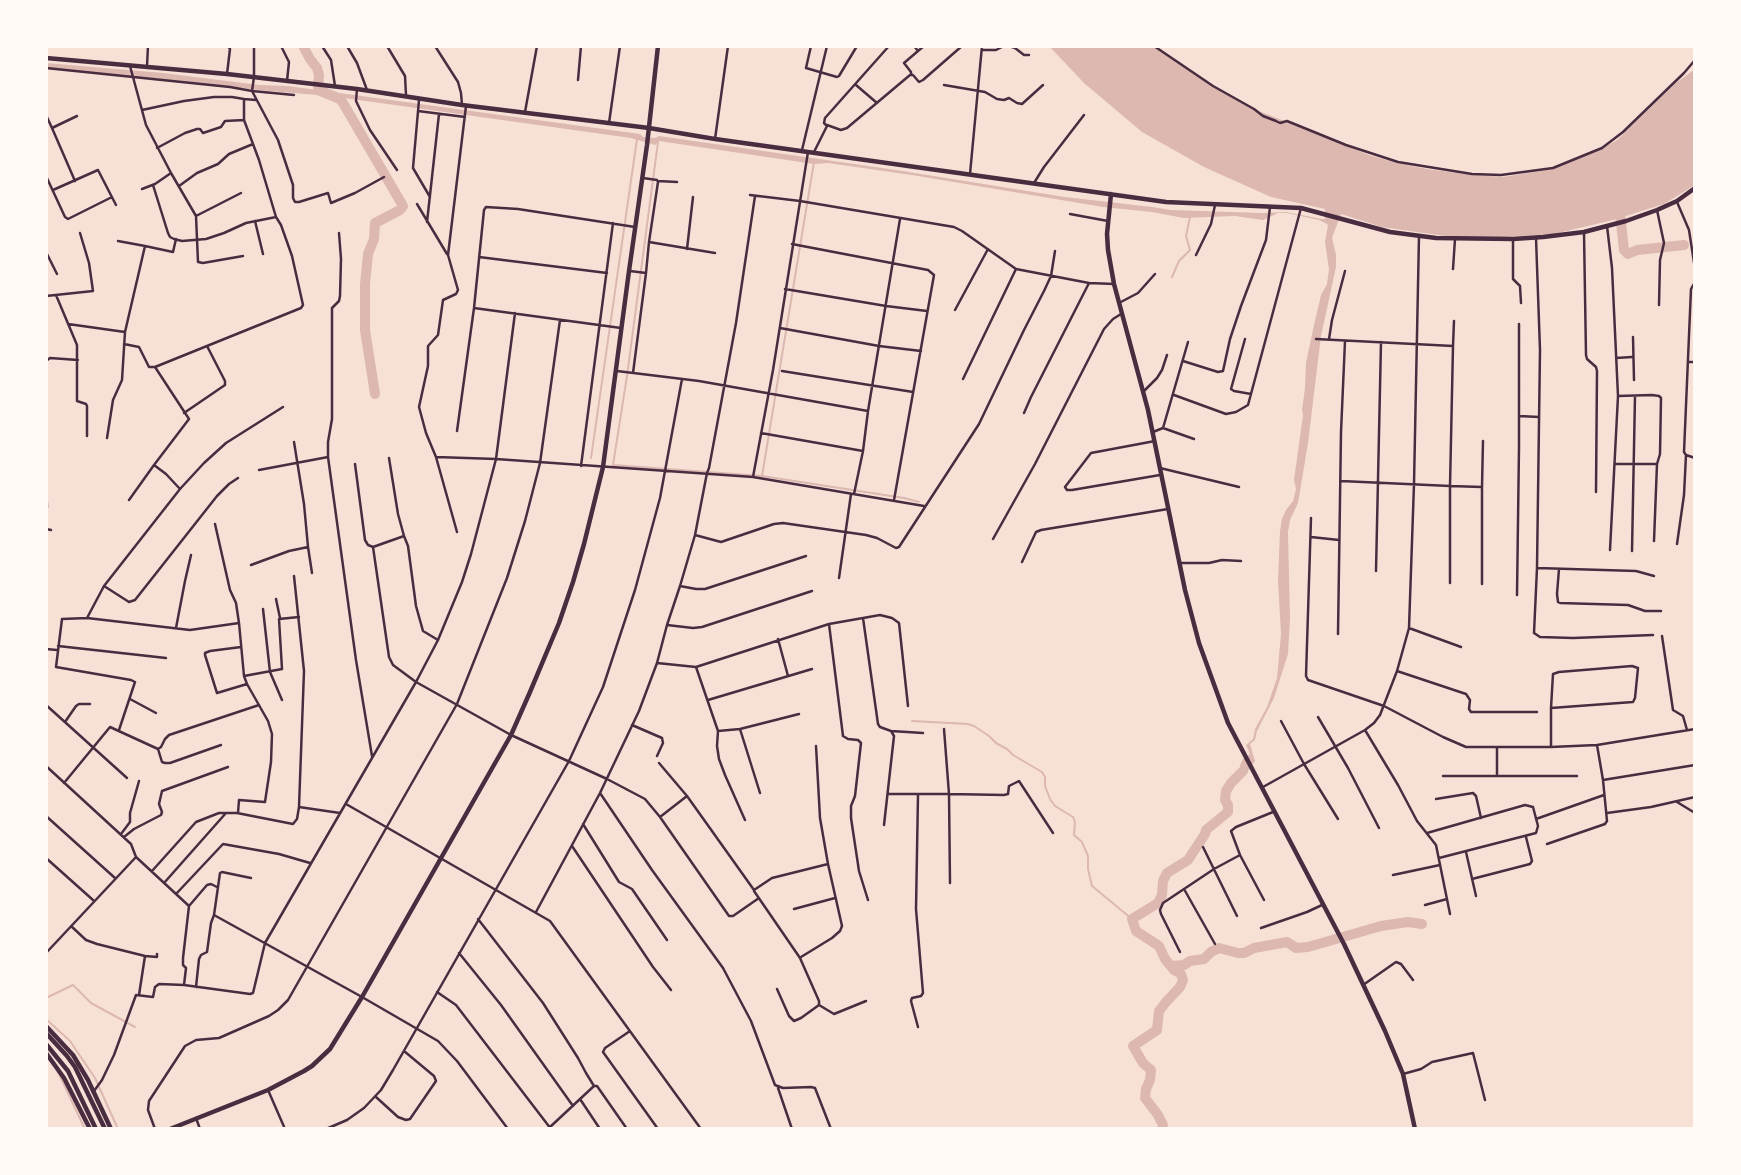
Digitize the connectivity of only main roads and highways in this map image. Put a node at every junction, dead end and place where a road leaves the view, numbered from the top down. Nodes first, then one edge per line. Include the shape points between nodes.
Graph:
1 (658, 46) edge
2 (46, 58) edge
3 (649, 128) junction
4 (1695, 188) edge
5 (1111, 194) junction
6 (46, 1026) edge
7 (46, 1033) edge
8 (46, 1044) edge
9 (46, 1053) edge
10 (103, 1112) junction
11 (85, 1119) junction
12 (90, 1129) edge
13 (95, 1129) edge
14 (106, 1129) edge
15 (111, 1129) edge
16 (170, 1129) edge
17 (1415, 1129) edge

1 - 3 main road
2 - 3 main road via 335,86 419,101
3 - 5 main road via 802,150 807,154 814,152
3 - 16 main road via 632,227 603,467 584,544 559,623 511,735 330,1049 304,1071 268,1090
4 - 5 main road via 1677,201 1616,224 1584,232 1513,239 1419,236 1390,232 1317,212 1214,207
5 - 17 main road via 1108,250 1114,284 1153,432 1179,564 1202,653 1228,723 1324,904 1385,1031 1403,1074
6 - 10 main road via 73,1055 95,1090
7 - 14 main road via 74,1067
8 - 13 main road via 68,1071
9 - 11 main road via 64,1078
10 - 14 main road
10 - 15 main road
11 - 12 main road
11 - 13 main road

